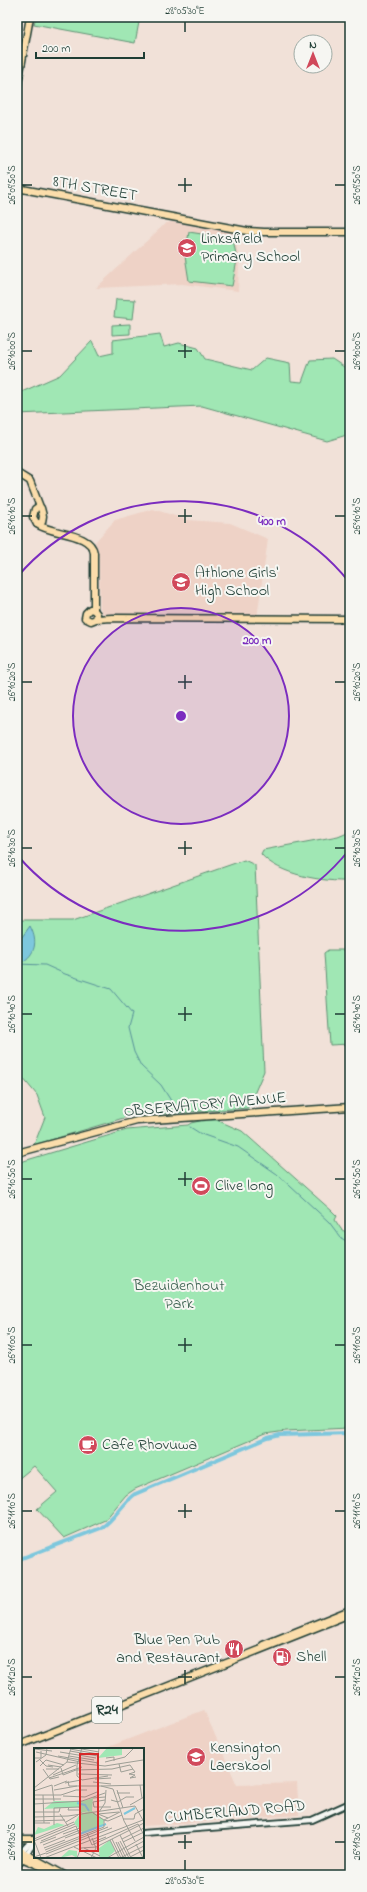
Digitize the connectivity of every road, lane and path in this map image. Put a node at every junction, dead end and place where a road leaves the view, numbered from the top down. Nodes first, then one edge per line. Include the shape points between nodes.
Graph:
1 (30, 17) edge
2 (17, 90) edge
3 (17, 188) edge
4 (350, 232) edge
5 (17, 473) edge
6 (38, 507) junction
7 (43, 516) junction
8 (37, 524) junction
9 (49, 529) junction
10 (350, 619) edge
11 (350, 1106) edge
12 (32, 1149) junction
13 (17, 1153) edge
14 (17, 1156) edge
15 (350, 1610) edge
16 (350, 1614) edge
17 (246, 1654) junction
18 (17, 1746) edge
19 (350, 1804) edge
20 (144, 1833) edge
21 (17, 1839) edge
22 (34, 1840) edge
23 (20, 1857) edge
24 (62, 1874) edge

1 - 2 main road
3 - 4 main road, 8TH STREET via 256,232
5 - 6 main road via 28,480
6 - 7 main road
6 - 8 main road via 33,515
7 - 8 main road via 42,523
7 - 9 main road
8 - 9 main road
9 - 10 main road via 90,543 94,553 94,613 112,618
11 - 12 main road, OBSERVATORY AVENUE via 144,1120
12 - 13 main road, OBSERVATORY AVENUE
12 - 14 main road
15 - 17 main road, R24 via 257,1647
16 - 17 main road, R24
17 - 18 main road, R24
19 - 20 street, CUMBERLAND ROAD via 312,1820
21 - 22 main road
22 - 23 street
23 - 24 main road

